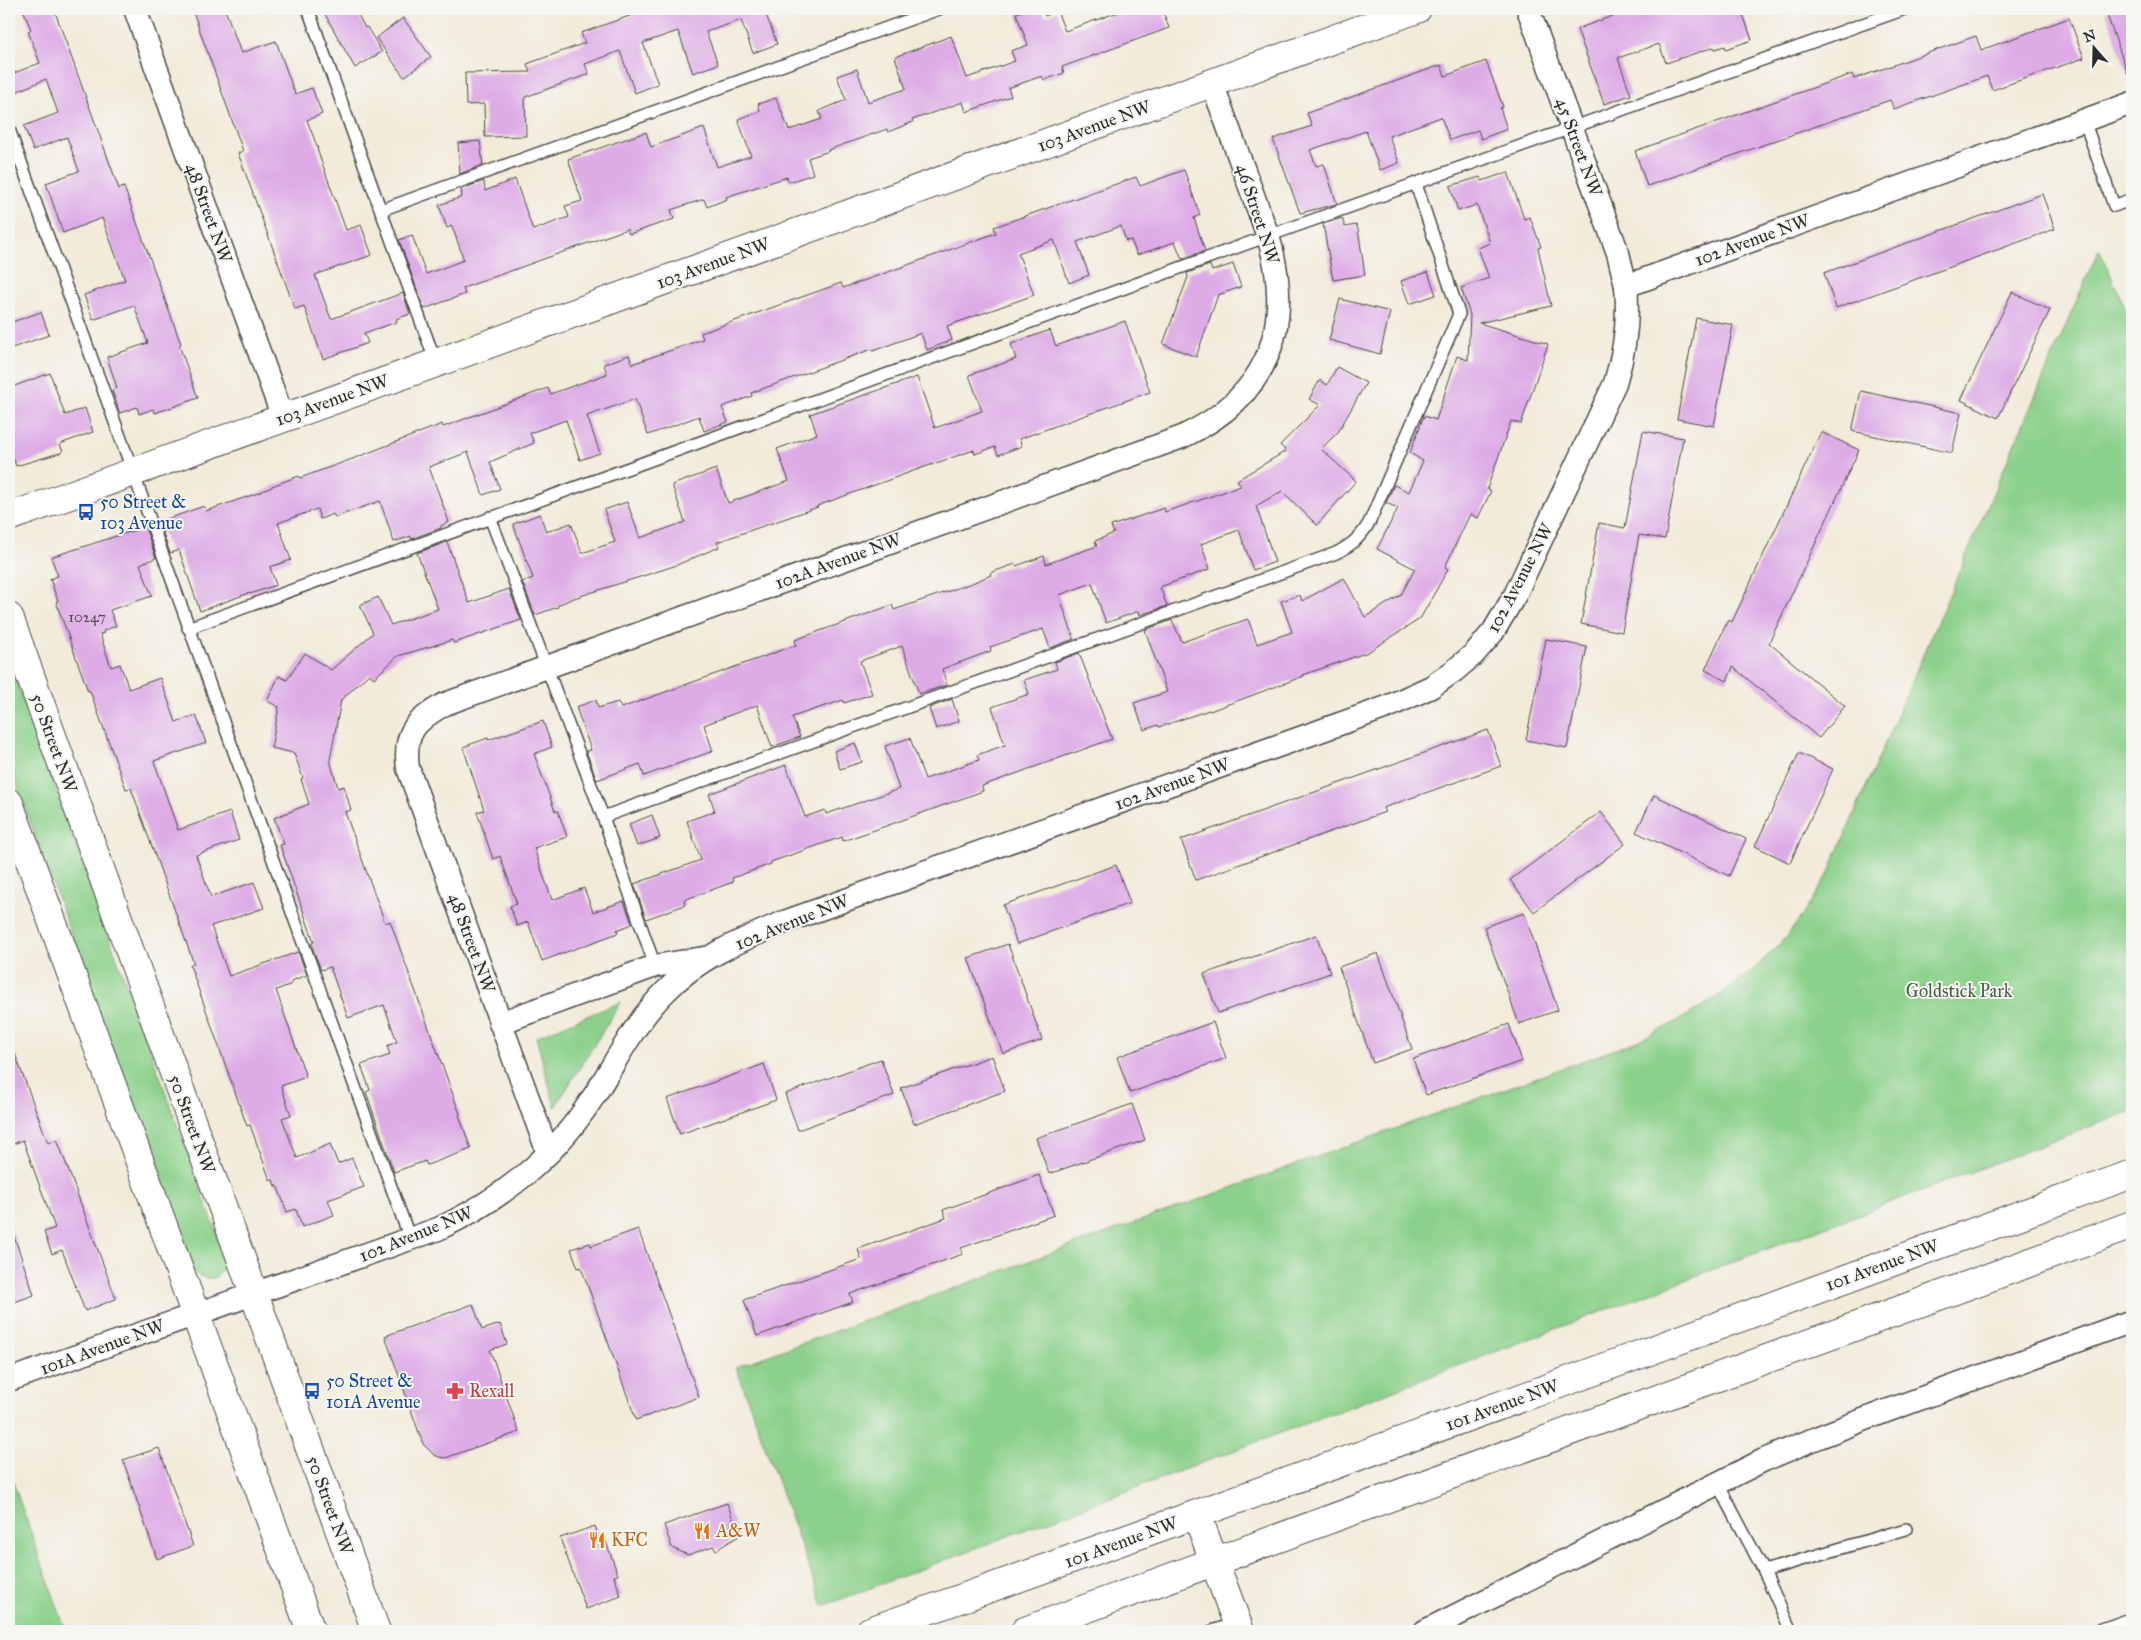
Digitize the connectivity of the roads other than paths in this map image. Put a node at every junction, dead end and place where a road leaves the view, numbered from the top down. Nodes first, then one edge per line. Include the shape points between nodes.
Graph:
1 (135, 9) edge
2 (308, 9) edge
3 (939, 9) edge
4 (1417, 9) edge
5 (1528, 9) edge
6 (1904, 9) edge
7 (922, 12) edge
8 (1212, 83) junction
9 (2132, 103) edge
10 (2084, 120) junction
11 (1571, 127) junction
12 (9, 129) edge
13 (1416, 184) junction
14 (2132, 199) edge
15 (381, 210) junction
16 (1268, 236) junction
17 (1626, 286) junction
18 (436, 363) junction
19 (1257, 376) joint
20 (283, 418) junction
21 (132, 473) junction
22 (9, 517) edge
23 (490, 517) junction
24 (9, 617) edge
25 (188, 628) junction
26 (546, 667) junction
27 (411, 732) joint
28 (9, 803) edge
29 (603, 818) junction
30 (710, 956) junction
31 (655, 966) junction
32 (500, 1022) junction
33 (548, 1153) junction
34 (2132, 1174) edge
35 (2132, 1225) edge
36 (410, 1239) junction
37 (254, 1294) junction
38 (196, 1313) junction
39 (2132, 1321) edge
40 (10, 1377) edge
41 (1718, 1484) junction
42 (1197, 1515) junction
43 (1906, 1529) dead end
44 (1214, 1561) junction
45 (1764, 1571) junction
46 (2132, 1618) edge
47 (1230, 1628) edge
48 (311, 1630) edge
49 (376, 1631) edge
50 (870, 1631) edge
51 (1025, 1631) edge
52 (1425, 1631) edge
53 (1791, 1631) edge
54 (2095, 1631) edge

1 - 20 street, 48 Street NW
2 - 15 lane
3 - 7 lane
4 - 8 main road, 103 Avenue NW
5 - 11 street, 45 Street NW
6 - 11 lane
7 - 15 lane
8 - 16 street, 46 Street NW
8 - 18 main road, 103 Avenue NW
9 - 10 street, 102 Avenue NW
10 - 14 lane via 2114,206
10 - 17 street, 102 Avenue NW
11 - 13 lane
11 - 17 street, 45 Street NW via 1618,254
12 - 21 lane
13 - 16 lane
13 - 29 lane via 1459,314 1370,521 1349,547
15 - 18 lane
16 - 19 street, 46 Street NW via 1276,269 1279,312 1273,340
16 - 23 lane
17 - 30 street, 102 Avenue NW via 1628,314 1624,344 1608,401 1505,613 1474,654 1431,687 1387,707 793,919
18 - 20 main road, 103 Avenue NW
19 - 26 street, 102A Avenue NW via 1225,412 1182,437
20 - 21 main road, 103 Avenue NW
21 - 22 main road, 103 Avenue NW
21 - 25 lane
23 - 25 lane
23 - 26 lane
24 - 37 main road, 50 Street NW
25 - 36 lane
26 - 27 street, 102A Avenue NW via 445,704 417,722
26 - 29 lane
27 - 32 street, 48 Street NW via 406,752 408,768
28 - 38 main road
29 - 31 lane
30 - 31 street, 102 Avenue NW
30 - 33 street, 102 Avenue NW via 685,973 648,1010 581,1114
31 - 32 street, 102 Avenue NW
32 - 33 street, 48 Street NW
33 - 36 street, 102 Avenue NW via 493,1200 468,1215
34 - 42 main road, 101 Avenue NW
35 - 44 main road
36 - 37 street, 102 Avenue NW
37 - 38 street, 102 Avenue NW
37 - 49 main road, 50 Street NW
38 - 40 street, 101A Avenue NW
38 - 48 main road
39 - 41 street via 1819,1437
41 - 45 lane
41 - 52 street
42 - 44 main road
42 - 50 main road, 101 Avenue NW
43 - 45 lane
44 - 47 main road
44 - 51 main road
45 - 53 lane
46 - 54 lane

